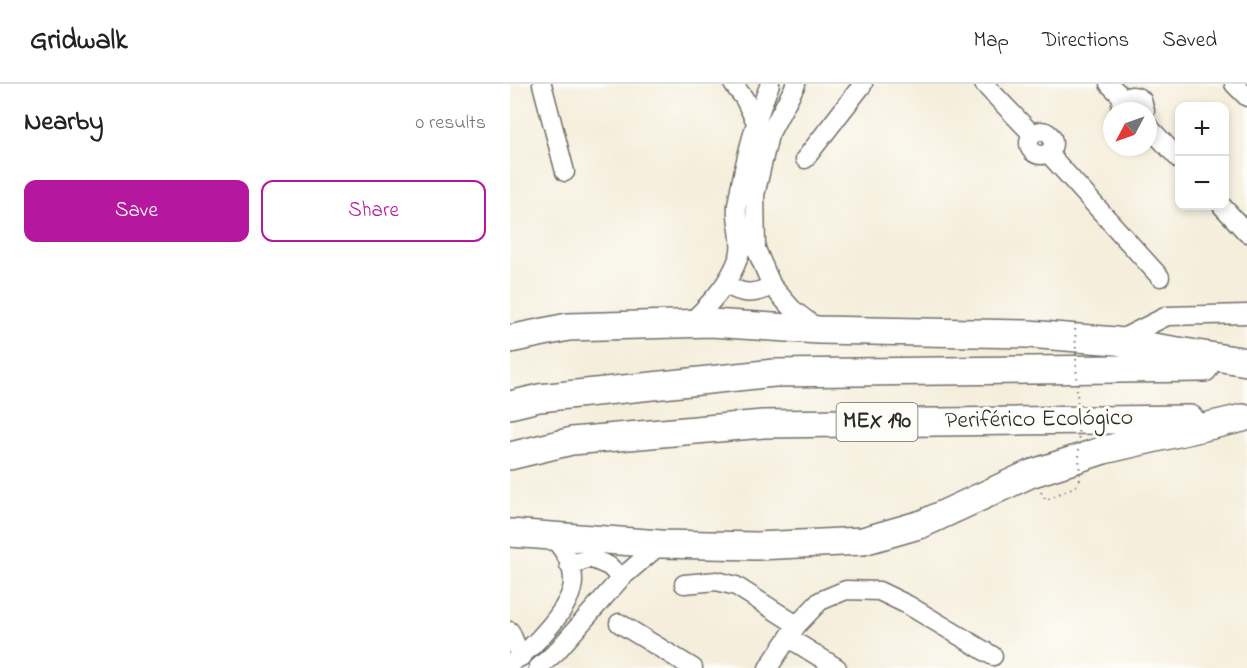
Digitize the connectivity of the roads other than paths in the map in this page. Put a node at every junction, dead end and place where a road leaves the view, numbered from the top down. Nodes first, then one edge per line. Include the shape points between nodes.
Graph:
1 (542, 84) edge
2 (733, 84) edge
3 (770, 84) edge
4 (796, 84) edge
5 (863, 84) edge
6 (984, 84) edge
7 (1109, 84) edge
8 (1234, 84) edge
9 (1247, 98) edge
10 (1120, 102) edge
11 (1125, 102) edge
12 (1144, 102) edge
13 (755, 120) junction
14 (1157, 136) edge
15 (1175, 156) edge
16 (805, 159) dead end
17 (565, 172) dead end
18 (1226, 210) edge
19 (1247, 233) edge
20 (1160, 277) dead end
21 (725, 284) junction
22 (772, 286) junction
23 (1247, 314) edge
24 (690, 323) junction
25 (819, 330) junction
26 (510, 339) edge
27 (1116, 341) junction
28 (1247, 362) edge
29 (1247, 368) edge
30 (510, 405) edge
31 (1245, 418) edge
32 (510, 456) edge
33 (510, 533) edge
34 (550, 535) junction
35 (661, 544) junction
36 (569, 565) junction
37 (621, 578) junction
38 (684, 584) dead end
39 (619, 623) dead end
40 (510, 631) edge
41 (793, 631) junction
42 (993, 656) dead end
43 (515, 660) edge
44 (538, 668) edge
45 (693, 668) edge
46 (768, 668) edge
47 (837, 668) edge

1 - 17 street
2 - 13 street
3 - 13 street
4 - 22 street via 769,135 755,195 756,249
5 - 16 street
6 - 20 street via 1032,134 1041,130 1050,135 1053,144 1048,153
7 - 10 street
8 - 9 street
11 - 12 street via 1131,96
13 - 21 street via 737,207 740,254
14 - 15 street
18 - 19 street
21 - 22 street via 746,294
21 - 24 street
22 - 25 street via 792,309
23 - 27 street via 1167,316
24 - 25 highway
24 - 26 highway via 568,327
25 - 27 highway via 1028,334
27 - 28 highway
29 - 30 highway, Periférico Ecológico / MEX 190 via 774,373 539,398
31 - 32 highway, Periférico Ecológico / MEX 190 via 763,423 573,441
31 - 35 highway via 1104,450 1029,474 922,524 863,541 757,546
33 - 34 highway
34 - 35 highway
34 - 36 street via 561,546
35 - 37 street
36 - 37 street via 590,558 609,566
36 - 43 street via 573,580 567,600 547,630
37 - 44 street
38 - 41 street via 717,581 736,586
39 - 45 street
40 - 43 street
41 - 42 street via 820,601 846,590 879,591
41 - 46 street
41 - 47 street

